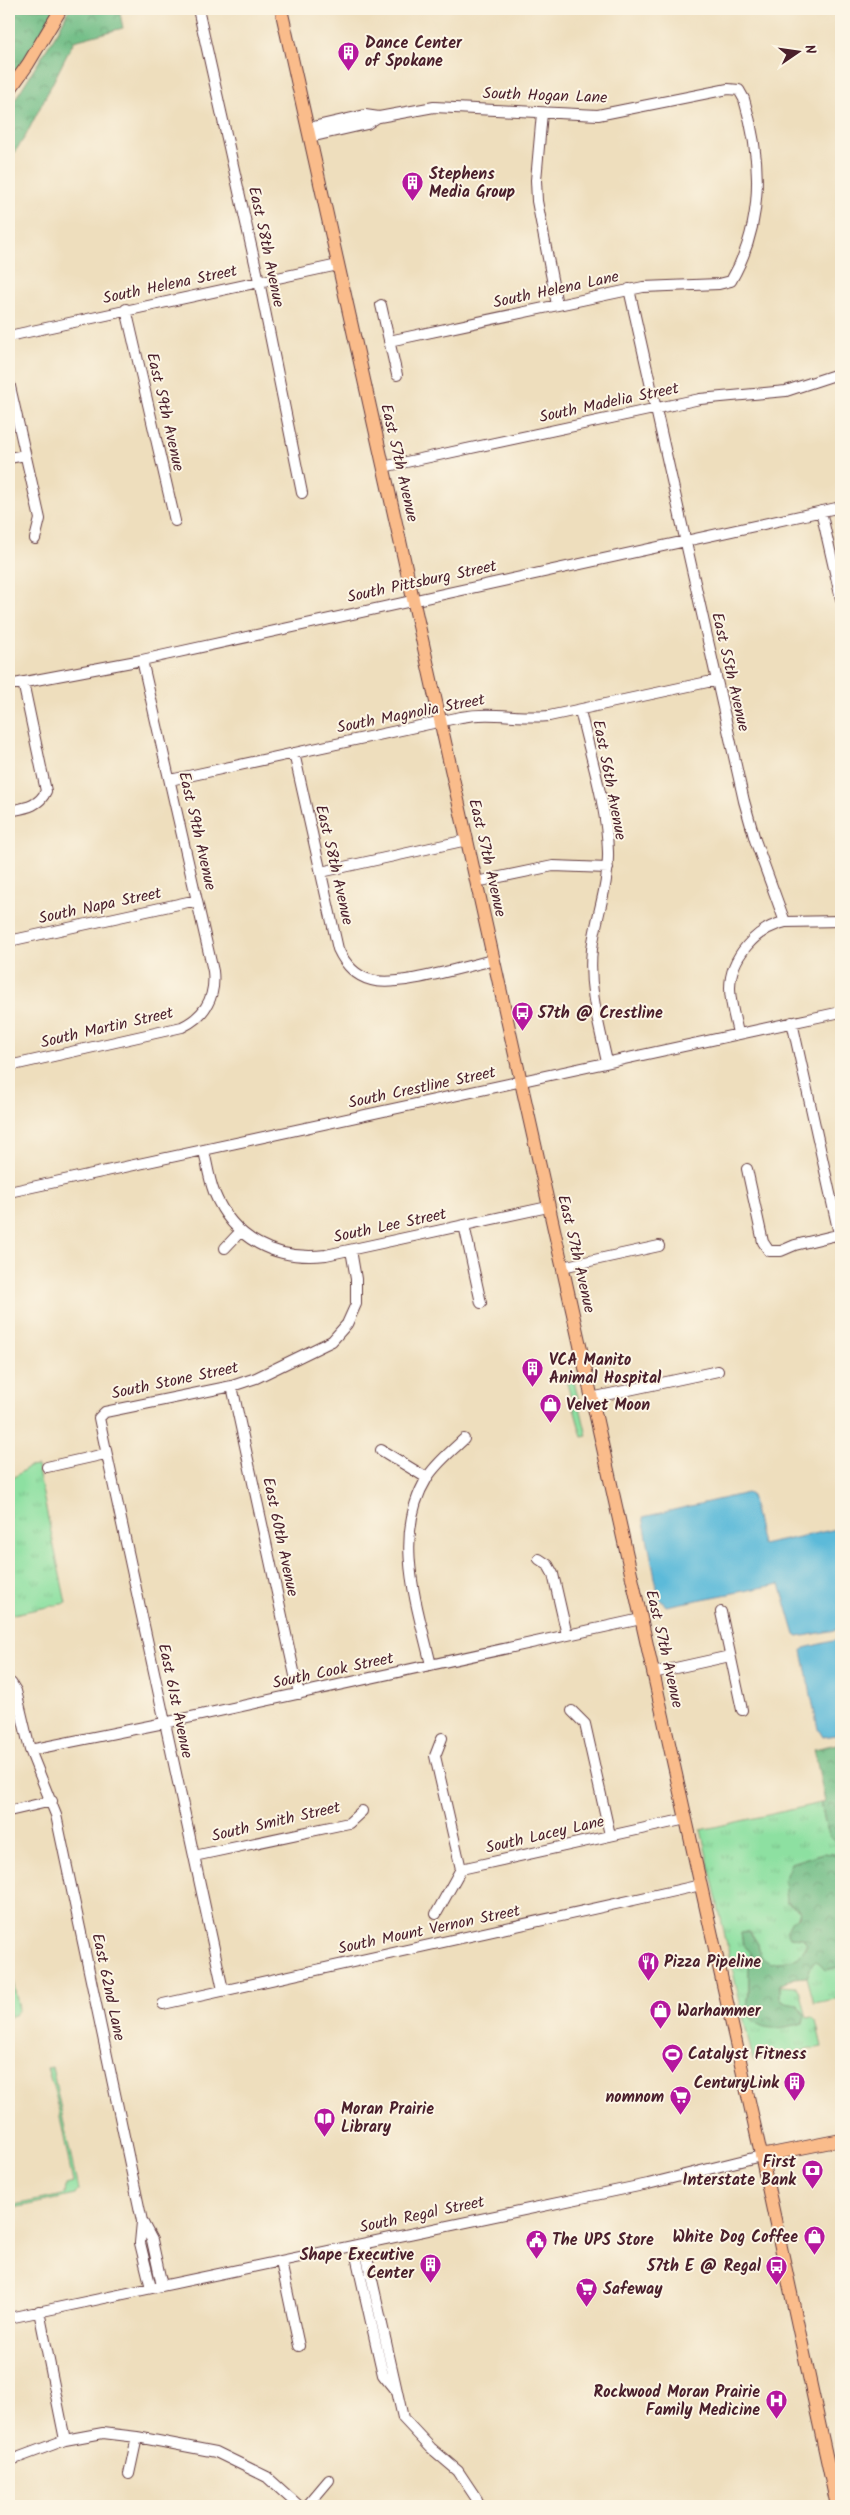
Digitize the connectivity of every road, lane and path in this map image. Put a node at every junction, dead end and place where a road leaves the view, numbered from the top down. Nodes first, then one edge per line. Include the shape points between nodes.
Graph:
1 (61, 9) edge
2 (198, 9) edge
3 (281, 9) edge
4 (9, 91) edge
5 (542, 113) junction
6 (309, 132) junction
7 (338, 265) junction
8 (259, 281) junction
9 (731, 281) joint
10 (630, 289) junction
11 (381, 305) dead end
12 (557, 305) junction
13 (126, 309) junction
14 (9, 336) edge
15 (389, 341) junction
16 (841, 372) edge
17 (397, 375) dead end
18 (9, 382) edge
19 (656, 409) junction
20 (25, 455) junction
21 (9, 458) edge
22 (384, 468) junction
23 (302, 493) dead end
24 (841, 507) edge
25 (821, 511) junction
26 (175, 521) dead end
27 (36, 539) dead end
28 (685, 541) junction
29 (413, 599) junction
30 (841, 599) edge
31 (142, 660) junction
32 (717, 680) junction
33 (23, 682) junction
34 (9, 685) edge
35 (580, 710) junction
36 (440, 721) junction
37 (294, 753) junction
38 (170, 780) junction
39 (9, 811) edge
40 (467, 840) junction
41 (608, 868) junction
42 (321, 872) junction
43 (476, 882) junction
44 (197, 900) junction
45 (841, 921) edge
46 (785, 922) junction
47 (9, 941) edge
48 (494, 960) junction
49 (206, 1009) joint
50 (841, 1012) edge
51 (792, 1022) junction
52 (738, 1034) junction
53 (607, 1062) junction
54 (9, 1066) edge
55 (521, 1081) junction
56 (204, 1150) junction
57 (747, 1169) dead end
58 (9, 1180) edge
59 (10, 1192) edge
60 (548, 1206) junction
61 (464, 1225) junction
62 (240, 1232) junction
63 (841, 1237) edge
64 (659, 1246) dead end
65 (225, 1248) dead end
66 (351, 1250) junction
67 (562, 1267) junction
68 (481, 1303) dead end
69 (718, 1371) dead end
70 (232, 1386) junction
71 (591, 1398) junction
72 (99, 1418) joint
73 (464, 1439) dead end
74 (381, 1450) dead end
75 (105, 1454) junction
76 (47, 1467) dead end
77 (427, 1478) junction
78 (539, 1558) dead end
79 (721, 1612) dead end
80 (641, 1619) junction
81 (567, 1635) junction
82 (730, 1656) junction
83 (431, 1665) junction
84 (653, 1673) junction
85 (10, 1684) edge
86 (299, 1694) junction
87 (742, 1710) dead end
88 (572, 1711) dead end
89 (164, 1723) junction
90 (442, 1738) dead end
91 (30, 1750) junction
92 (52, 1802) junction
93 (9, 1811) edge
94 (362, 1811) dead end
95 (686, 1819) junction
96 (610, 1835) junction
97 (194, 1856) junction
98 (461, 1869) junction
99 (701, 1885) junction
100 (436, 1914) dead end
101 (223, 1990) junction
102 (163, 2004) dead end
103 (841, 2140) edge
104 (761, 2156) junction
105 (142, 2221) junction
106 (359, 2246) junction
107 (280, 2262) junction
108 (162, 2286) junction
109 (150, 2288) junction
110 (39, 2311) junction
111 (9, 2318) edge
112 (300, 2346) dead end
113 (137, 2437) junction
114 (65, 2440) junction
115 (9, 2461) edge
116 (129, 2474) dead end
117 (329, 2480) dead end
118 (299, 2506) edge
119 (306, 2506) edge
120 (479, 2506) edge
121 (837, 2506) edge

1 - 4 main road
2 - 8 street, East 58th Avenue
3 - 6 main road, East 57th Avenue
5 - 6 street, South Hogan Lane via 434,107 379,117 365,116
5 - 9 street, South Hogan Lane via 612,114 716,91 739,90 757,163 757,200 741,260
5 - 12 street via 537,201
6 - 7 main road, East 57th Avenue
7 - 8 street, South Helena Street
7 - 22 main road, East 57th Avenue
8 - 13 street, South Helena Street
8 - 23 street, East 58th Avenue
9 - 10 street, South Helena Lane
10 - 12 street, South Helena Lane
10 - 19 street, East 55th Avenue
11 - 15 street
12 - 15 street, South Helena Lane
13 - 14 street, South Helena Street
13 - 26 street, East 59th Avenue
15 - 17 street
16 - 19 street, South Madelia Street via 786,391 700,399
18 - 20 street
19 - 22 street, South Madelia Street
19 - 28 street, East 55th Avenue
20 - 21 street
20 - 27 street via 40,519
22 - 29 main road, East 57th Avenue
24 - 25 street, South Pittsburg Street
25 - 28 street, South Pittsburg Street
25 - 30 street
28 - 29 street, South Pittsburg Street
28 - 32 street, East 55th Avenue
29 - 31 street, South Pittsburg Street
29 - 36 main road, East 57th Avenue
31 - 33 street, South Pittsburg Street
31 - 38 street, East 59th Avenue
32 - 35 street, South Magnolia Street
32 - 46 street, East 55th Avenue via 748,815
33 - 34 street, South Pittsburg Street
33 - 39 street via 46,785 43,798 27,808
35 - 36 street, South Magnolia Street via 540,717 474,714
35 - 41 street, East 56th Avenue via 603,813
36 - 37 street, South Magnolia Street
36 - 40 main road, East 57th Avenue
37 - 38 street, South Magnolia Street
37 - 42 street, East 58th Avenue
38 - 44 street, East 59th Avenue
40 - 42 street
40 - 43 main road, East 57th Avenue
41 - 43 street via 553,866
41 - 53 street, East 56th Avenue via 591,962 596,1012
42 - 48 street, East 58th Avenue via 338,950 346,964 360,976 379,982 393,982
43 - 48 main road, East 57th Avenue
44 - 47 street, South Napa Street
44 - 49 street, East 59th Avenue via 214,981
45 - 46 street
46 - 52 street via 755,938 734,966 730,988
48 - 55 main road, East 57th Avenue
49 - 54 street, South Martin Street via 182,1027
50 - 51 street, South Crestline Street
51 - 52 street, South Crestline Street
51 - 63 street
52 - 53 street, South Crestline Street
53 - 55 street, South Crestline Street
55 - 56 street, South Crestline Street
55 - 60 main road, East 57th Avenue
56 - 59 street, South Crestline Street
56 - 62 street, South Lee Street via 219,1204
57 - 63 street via 763,1242 769,1251
58 - 59 street
60 - 61 street, South Lee Street
60 - 67 main road, East 57th Avenue
61 - 66 street, South Lee Street
61 - 68 street
62 - 65 street
62 - 66 street, South Lee Street via 271,1249 294,1255 316,1256
64 - 67 street
66 - 70 street, South Stone Street via 356,1304 347,1324 332,1341 256,1378
67 - 71 main road, East 57th Avenue
69 - 71 street
70 - 72 street, South Stone Street via 105,1412
70 - 86 street, East 60th Avenue
71 - 80 main road, East 57th Avenue
72 - 75 street, East 61st Avenue
73 - 77 street
74 - 77 street
75 - 76 street
75 - 89 street, East 61st Avenue
77 - 83 street via 415,1510 409,1553 415,1598
78 - 81 street via 553,1574
79 - 82 street
80 - 81 street, South Cook Street
80 - 84 main road, East 57th Avenue
81 - 83 street, South Cook Street
82 - 84 street
82 - 87 street
83 - 86 street, South Cook Street
84 - 95 main road, East 57th Avenue
85 - 91 street, East 62nd Lane via 18,1696
86 - 89 street, South Cook Street
88 - 96 street via 585,1724
89 - 91 street, South Cook Street
89 - 97 street, East 61st Avenue
90 - 98 street via 435,1756
91 - 92 street, East 62nd Lane
92 - 93 street
92 - 105 street, East 62nd Lane
94 - 97 street, South Smith Street via 349,1822
95 - 96 street, South Lacey Lane
95 - 99 main road, East 57th Avenue
96 - 98 street, South Lacey Lane
97 - 101 street, East 61st Avenue
98 - 100 street
99 - 101 street, South Mount Vernon Street
99 - 104 main road, East 57th Avenue
101 - 102 street, South Mount Vernon Street
103 - 104 main road, South Regal Street
104 - 106 street, South Regal Street via 640,2186
104 - 121 main road, East 57th Avenue
105 - 108 street, East 62nd Lane via 152,2240
105 - 109 street, East 62nd Lane via 140,2243
106 - 107 street, South Regal Street
106 - 120 street via 383,2376 396,2391 403,2418 430,2448 458,2471
107 - 108 street, South Regal Street
107 - 112 street
108 - 109 street, South Regal Street
109 - 110 street, South Regal Street
110 - 111 street, South Regal Street
110 - 114 street
113 - 114 street via 103,2433
113 - 116 street
113 - 118 street via 216,2452 267,2477
114 - 115 street
117 - 119 street

